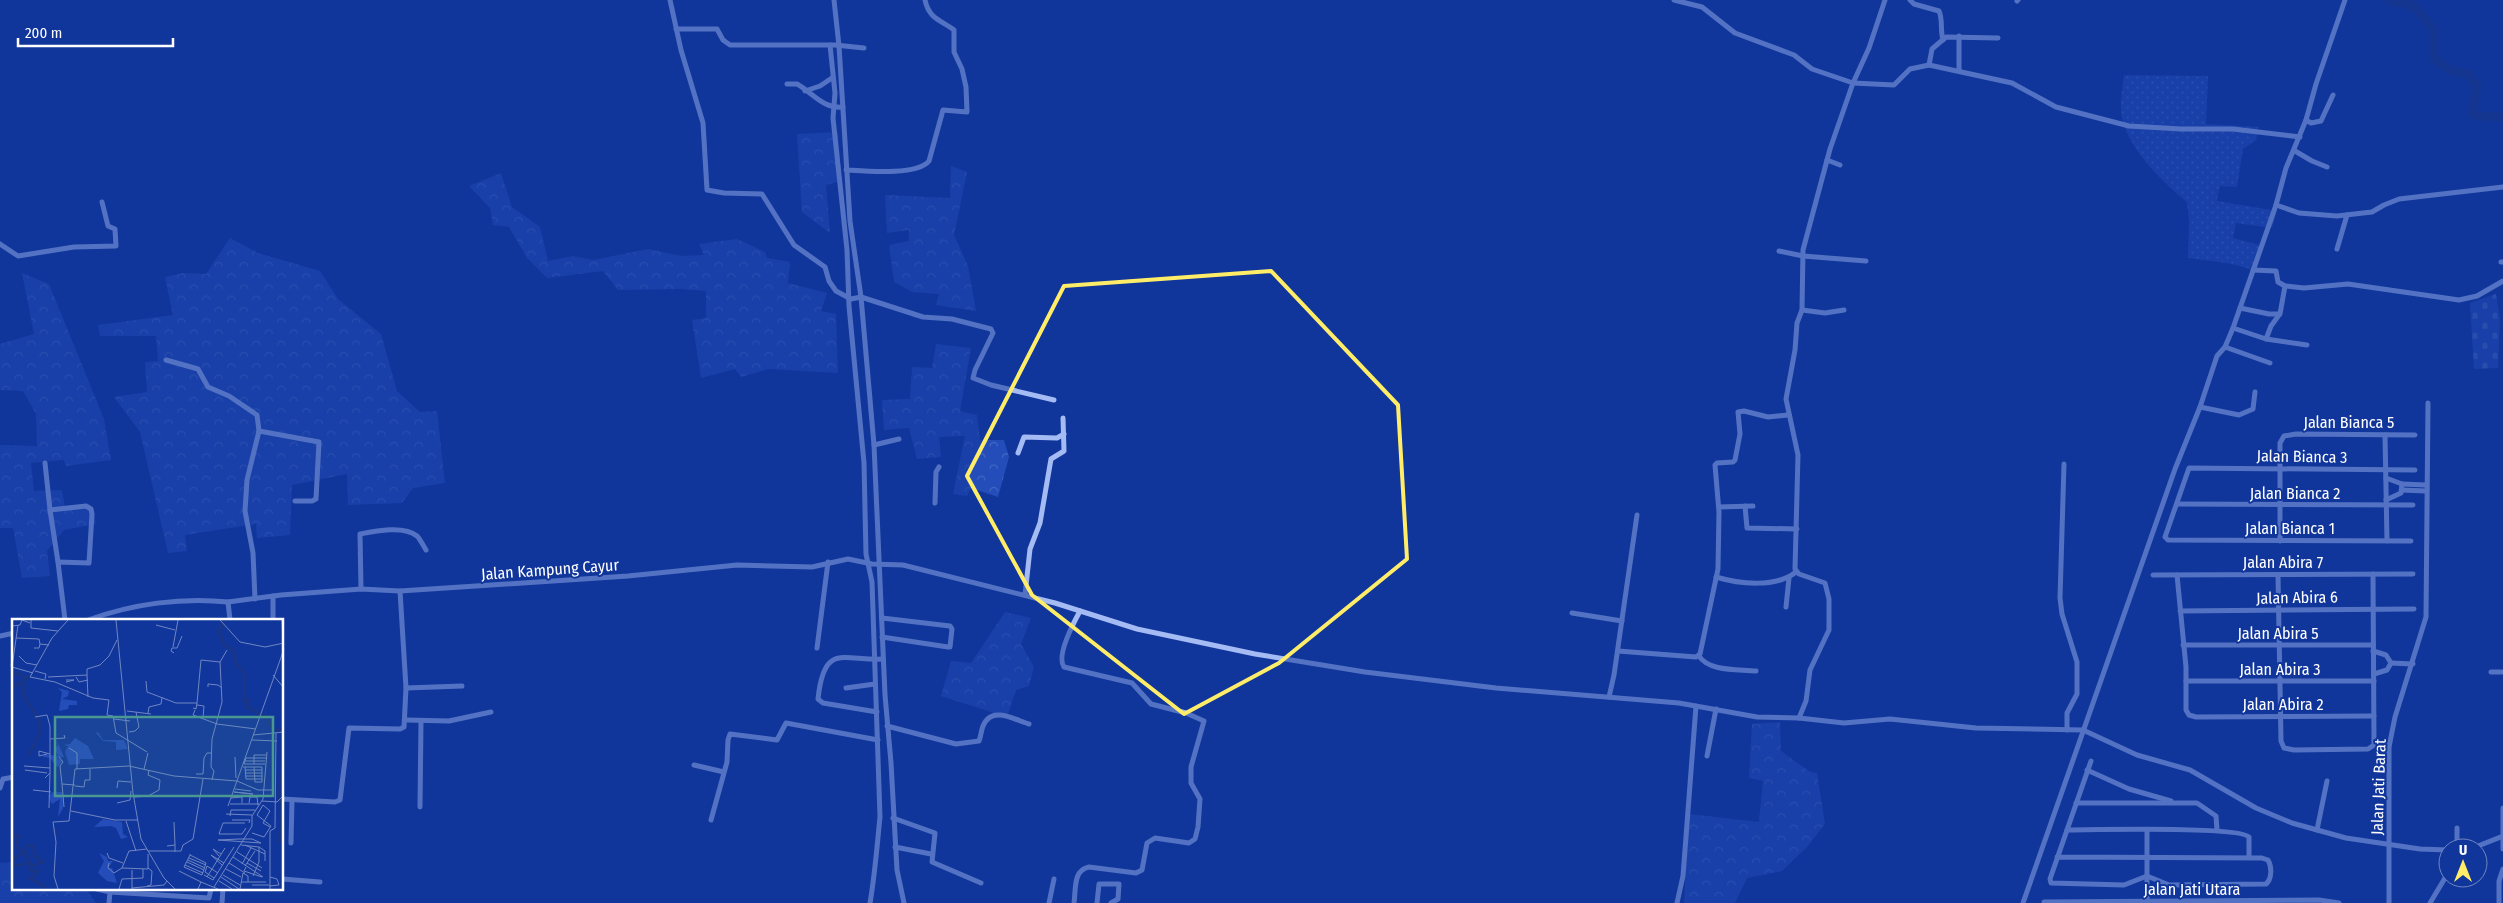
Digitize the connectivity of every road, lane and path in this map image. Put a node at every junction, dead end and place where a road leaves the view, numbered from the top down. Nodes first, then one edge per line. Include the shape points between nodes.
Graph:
1 (670, 0) edge
2 (834, 0) edge
3 (925, 0) edge
4 (1674, 0) edge
5 (1703, 0) edge
6 (1885, 0) edge
7 (1910, 0) edge
8 (2345, 0) edge
9 (1702, 7) junction
10 (676, 29) junction
11 (1959, 36) junction
12 (1998, 38) dead end
13 (1943, 40) junction
14 (834, 45) junction
15 (864, 48) dead end
16 (1929, 65) junction
17 (1959, 70) junction
18 (832, 78) junction
19 (1853, 83) junction
20 (787, 84) dead end
21 (805, 91) junction
22 (2334, 95) dead end
23 (843, 107) junction
24 (835, 108) junction
25 (2306, 120) junction
26 (2300, 138) junction
27 (2295, 151) junction
28 (1827, 160) junction
29 (1840, 165) dead end
30 (2327, 167) dead end
31 (846, 170) junction
32 (2503, 187) edge
33 (102, 202) dead end
34 (2276, 205) junction
35 (2347, 215) junction
36 (0, 244) edge
37 (2337, 249) dead end
38 (1779, 251) dead end
39 (1803, 256) junction
40 (1866, 261) dead end
41 (2254, 270) junction
42 (2503, 281) edge
43 (2285, 286) junction
44 (860, 297) junction
45 (850, 299) junction
46 (2240, 308) junction
47 (1802, 310) junction
48 (1844, 310) dead end
49 (2279, 315) junction
50 (2233, 328) junction
51 (2266, 338) junction
52 (2307, 345) dead end
53 (2225, 347) junction
54 (166, 360) dead end
55 (2270, 363) dead end
56 (2255, 392) dead end
57 (1054, 400) dead end
58 (2428, 403) dead end
59 (2200, 407) junction
60 (1788, 415) junction
61 (1063, 418) dead end
62 (259, 431) junction
63 (1064, 434) junction
64 (2385, 435) junction
65 (2415, 435) dead end
66 (900, 439) dead end
67 (874, 445) junction
68 (1018, 453) dead end
69 (45, 463) dead end
70 (2064, 464) dead end
71 (939, 467) dead end
72 (2280, 468) junction
73 (2386, 470) junction
74 (2415, 470) dead end
75 (2386, 478) junction
76 (2402, 488) junction
77 (2426, 488) junction
78 (295, 501) dead end
79 (935, 502) dead end
80 (2386, 503) junction
81 (2177, 504) junction
82 (2280, 505) junction
83 (1745, 506) junction
84 (1752, 506) dead end
85 (2413, 506) dead end
86 (1719, 507) junction
87 (50, 510) junction
88 (1637, 515) dead end
89 (1797, 529) junction
90 (2280, 541) junction
91 (2387, 541) junction
92 (2411, 541) dead end
93 (426, 550) dead end
94 (58, 562) junction
95 (828, 562) junction
96 (874, 564) junction
97 (1796, 572) junction
98 (2373, 574) junction
99 (2413, 574) dead end
100 (2153, 575) dead end
101 (2177, 575) junction
102 (2278, 575) junction
103 (1716, 577) junction
104 (1788, 578) junction
105 (361, 589) junction
106 (400, 591) junction
107 (1025, 595) junction
108 (273, 596) junction
109 (255, 599) junction
110 (228, 602) junction
111 (1786, 607) dead end
112 (2414, 608) dead end
113 (2373, 609) junction
114 (2279, 610) junction
115 (2180, 611) junction
116 (1080, 612) junction
117 (1572, 613) dead end
118 (882, 618) junction
119 (65, 619) edge
120 (92, 619) edge
121 (230, 619) edge
122 (273, 619) edge
123 (1622, 620) junction
124 (882, 637) junction
125 (2183, 645) junction
126 (2279, 645) junction
127 (818, 648) dead end
128 (2373, 648) junction
129 (1618, 651) junction
130 (1699, 656) junction
131 (874, 659) junction
132 (883, 659) junction
133 (2391, 664) junction
134 (2413, 664) junction
135 (1756, 671) dead end
136 (2491, 672) dead end
137 (2503, 672) edge
138 (2374, 674) junction
139 (2186, 681) junction
140 (2279, 681) junction
141 (2374, 681) junction
142 (875, 684) junction
143 (462, 686) dead end
144 (406, 688) junction
145 (846, 688) dead end
146 (1609, 697) junction
147 (1696, 706) junction
148 (1716, 709) junction
149 (491, 712) dead end
150 (877, 712) junction
151 (2374, 716) junction
152 (2280, 717) junction
153 (1799, 718) junction
154 (406, 720) junction
155 (421, 721) junction
156 (1029, 724) dead end
157 (887, 726) junction
158 (2067, 730) junction
159 (2083, 730) junction
160 (878, 740) junction
161 (1707, 756) dead end
162 (2091, 761) dead end
163 (694, 765) dead end
164 (2087, 770) junction
165 (724, 772) junction
166 (12, 778) edge
167 (2327, 781) dead end
168 (0, 788) edge
169 (284, 799) edge
170 (292, 800) junction
171 (2076, 803) junction
172 (2178, 803) junction
173 (420, 807) dead end
174 (2503, 808) edge
175 (893, 818) junction
176 (711, 820) dead end
177 (2457, 828) dead end
178 (2067, 830) junction
179 (2146, 830) junction
180 (2217, 830) junction
181 (2317, 830) junction
182 (2503, 836) edge
183 (2458, 838) edge
184 (2488, 842) edge
185 (291, 844) dead end
186 (2389, 845) junction
187 (895, 846) junction
188 (2438, 849) edge
189 (2503, 849) edge
190 (931, 854) junction
191 (2147, 857) junction
192 (2249, 857) junction
193 (2057, 858) junction
194 (2503, 869) edge
195 (2147, 876) junction
196 (284, 879) edge
197 (1054, 879) dead end
198 (320, 882) dead end
199 (981, 883) dead end
200 (2439, 888) edge
201 (101, 890) edge
202 (211, 890) edge
203 (223, 890) edge
204 (110, 892) junction
205 (2147, 901) junction
206 (2044, 902) edge
207 (2172, 902) edge
208 (2205, 902) edge
209 (109, 903) edge
210 (222, 903) edge
211 (870, 903) edge
212 (904, 903) edge
213 (1049, 903) edge
214 (1074, 903) edge
215 (1097, 903) edge
216 (1111, 903) edge
217 (1678, 903) edge
218 (2023, 903) edge
219 (2339, 903) edge
220 (2389, 903) edge
221 (2430, 903) edge
222 (2499, 903) edge

1 - 10 street
2 - 14 street
3 - 31 street via 938,22 954,30 954,52 964,78 967,112 943,110 928,160 923,166 888,172
4 - 9 street
5 - 9 street
6 - 19 street
7 - 13 street via 1939,11
8 - 25 street
9 - 19 street via 1735,33 1794,55 1812,69
10 - 14 street via 717,29 730,45
10 - 45 street via 703,123 707,190 762,194 794,246 824,266 832,288
11 - 12 street
11 - 13 street
11 - 17 street
13 - 16 street via 1932,49
14 - 15 street
14 - 18 street
14 - 23 street
16 - 17 street
16 - 19 street via 1910,69 1894,85
17 - 26 street via 2012,83 2056,107 2128,126 2233,129
18 - 21 street
18 - 24 street
19 - 28 street
20 - 21 street via 798,84
21 - 24 street
22 - 25 street via 2321,121 2311,123
23 - 24 street
23 - 31 street
24 - 45 street via 833,118
25 - 26 street
26 - 27 street
27 - 30 street
27 - 34 street via 2286,168
28 - 29 street
28 - 39 street
31 - 44 street
32 - 35 street via 2399,200 2372,212
33 - 36 street via 107,224 115,229 116,246 74,247 18,256
34 - 35 street via 2299,213
34 - 41 street
35 - 37 street
38 - 39 street
39 - 40 street
39 - 47 street
41 - 43 street via 2276,271 2278,282
41 - 46 street
42 - 43 street via 2477,296 2459,300 2348,284 2316,288
43 - 49 street
44 - 45 street
44 - 57 street via 923,317 952,319 990,329 993,333 974,378
44 - 67 street
45 - 96 street via 864,463 866,546
46 - 49 street
46 - 50 street
47 - 48 street via 1825,313
47 - 60 street via 1787,385
49 - 51 street
50 - 51 street
50 - 53 street
51 - 52 street
53 - 55 street
53 - 59 street via 2217,356
54 - 62 street via 198,370 208,387 256,414
56 - 59 street via 2253,409 2243,414
58 - 77 street, Jalan Jati Barat
59 - 159 street
60 - 86 street via 1738,412 1740,434 1735,460 1717,462 1715,466
60 - 89 street via 1798,455
61 - 63 street
62 - 78 street via 319,442 316,499
62 - 109 street via 247,480 246,511 254,559
63 - 68 street via 1057,438 1024,437
63 - 107 street via 1063,453 1055,454 1051,459 1040,523 1030,549
64 - 65 street, Jalan Bianca 5
64 - 72 street, Jalan Bianca 5 via 2284,436 2280,443
64 - 73 street
66 - 67 street
67 - 96 street
69 - 87 street
70 - 158 street via 2060,598 2077,662 2078,682 2075,701 2067,714
71 - 79 street
72 - 73 street, Jalan Bianca 3
72 - 81 street, Jalan Bianca 3 via 2189,468
72 - 82 street
73 - 74 street, Jalan Bianca 3
73 - 75 street
75 - 76 street
75 - 80 street
76 - 77 street
76 - 80 street
77 - 134 street, Jalan Jati Barat via 2426,617
80 - 82 street, Jalan Bianca 2
80 - 85 street, Jalan Bianca 2
80 - 91 street
81 - 82 street, Jalan Bianca 2
81 - 90 street, Jalan Bianca 1 via 2165,537 2168,540
82 - 90 street
83 - 84 street
83 - 86 street
83 - 89 street via 1747,528
86 - 103 street
87 - 94 street
87 - 94 street via 86,506 92,514 89,563
88 - 123 street
89 - 97 street
90 - 91 street, Jalan Bianca 1
91 - 92 street, Jalan Bianca 1
93 - 105 street via 418,537 410,533 360,534
94 - 119 street
95 - 96 street, Jalan Kampung Cayur via 848,559
95 - 106 street, Jalan Kampung Cayur via 812,567 737,564 628,576
95 - 127 street
96 - 107 street, Jalan Kampung Cayur via 903,565
96 - 118 street
96 - 131 street
97 - 104 street
97 - 153 street via 1825,583 1829,599 1828,635 1810,670 1806,701
98 - 99 street, Jalan Abira 7
98 - 102 street, Jalan Abira 7
98 - 113 street
100 - 101 street, Jalan Abira 7
101 - 102 street, Jalan Abira 7
101 - 115 street
102 - 114 street
103 - 104 street via 1745,582
103 - 130 street
104 - 111 street
105 - 106 street, Jalan Kampung Cayur
105 - 108 street, Jalan Kampung Cayur
106 - 144 street
107 - 116 street, Jalan Kampung Cayur
108 - 109 street, Jalan Kampung Cayur
108 - 122 street
109 - 110 street, Jalan Kampung Cayur
110 - 120 street, Jalan Kampung Cayur via 164,603
110 - 121 street
112 - 113 street, Jalan Abira 6
113 - 114 street, Jalan Abira 6
113 - 128 street
114 - 115 street, Jalan Abira 6
114 - 126 street
115 - 125 street
116 - 146 street, Jalan Kampung Cayur via 1130,628 1305,663 1496,688
116 - 214 street via 1065,644 1064,667 1132,682 1151,704 1204,721 1191,767 1191,783 1200,799 1195,839 1189,843 1151,840 1142,870 1136,873 1083,868 1078,875
117 - 123 street
118 - 124 street
118 - 124 street via 950,626 952,629 950,647
123 - 129 street
124 - 132 street
125 - 126 street, Jalan Abira 5
125 - 139 street
126 - 128 street, Jalan Abira 5
126 - 140 street
128 - 133 street via 2386,655
128 - 138 street
129 - 130 street
129 - 146 street
130 - 135 street via 1707,665
131 - 132 street
131 - 142 street
131 - 150 street via 845,656 834,659 821,681 818,699 823,703
132 - 157 street
133 - 134 street
133 - 138 street via 2387,670
134 - 186 street, Jalan Jati Barat via 2395,717 2389,747
136 - 137 street
138 - 141 street
139 - 140 street, Jalan Abira 3
139 - 152 street, Jalan Abira 2 via 2186,710 2192,717
140 - 141 street, Jalan Abira 3
140 - 152 street
141 - 151 street
142 - 145 street
142 - 150 street
143 - 144 street
144 - 154 street
146 - 147 street, Jalan Kampung Cayur
147 - 148 street, Jalan Kampung Cayur
147 - 217 street
148 - 153 street, Jalan Kampung Cayur via 1757,717
148 - 161 street
149 - 155 street via 449,721
150 - 160 street
151 - 152 street, Jalan Abira 2
151 - 152 street via 2372,748 2287,749 2280,741
153 - 158 street, Jalan Kampung Cayur via 1844,723 1890,719 1976,728
154 - 155 street
154 - 170 street via 400,729 349,728 340,800
155 - 173 street
156 - 157 street via 1009,716 995,716 983,725 979,741 960,744
157 - 175 street
158 - 159 street, Jalan Kampung Cayur
159 - 181 street via 2137,755 2190,770 2266,813
159 - 218 street
160 - 165 street via 786,723 777,740 730,734
160 - 211 street via 880,817
162 - 164 street
163 - 165 street
164 - 171 street
164 - 172 street via 2129,789
165 - 176 street
166 - 168 street via 3,780
167 - 181 street
169 - 170 street
170 - 185 street
171 - 172 street
171 - 178 street
172 - 180 street via 2197,803 2216,816
174 - 182 street
175 - 187 street
175 - 190 street via 935,833
177 - 183 street
178 - 179 street
178 - 193 street
179 - 180 street
179 - 191 street
180 - 192 street via 2245,833 2249,837
181 - 186 street
182 - 184 street
182 - 189 street
186 - 188 street
186 - 220 street, Jalan Jati Barat
187 - 190 street
187 - 212 street
190 - 199 street via 933,863
191 - 192 street
191 - 193 street
191 - 195 street
192 - 195 street via 2262,858 2270,864 2270,878 2266,884 2169,885
193 - 195 street via 2050,879 2054,885 2124,885
194 - 222 street via 2499,881
195 - 205 street
196 - 198 street
197 - 213 street
200 - 221 street
201 - 204 street
202 - 204 street via 209,898
203 - 210 street
204 - 209 street
205 - 206 street, Jalan Jati Utara
205 - 207 street, Jalan Jati Utara
207 - 208 street, Jalan Jati Utara
208 - 219 street, Jalan Jati Utara via 2319,900
215 - 216 street via 1099,884 1119,884 1118,899

